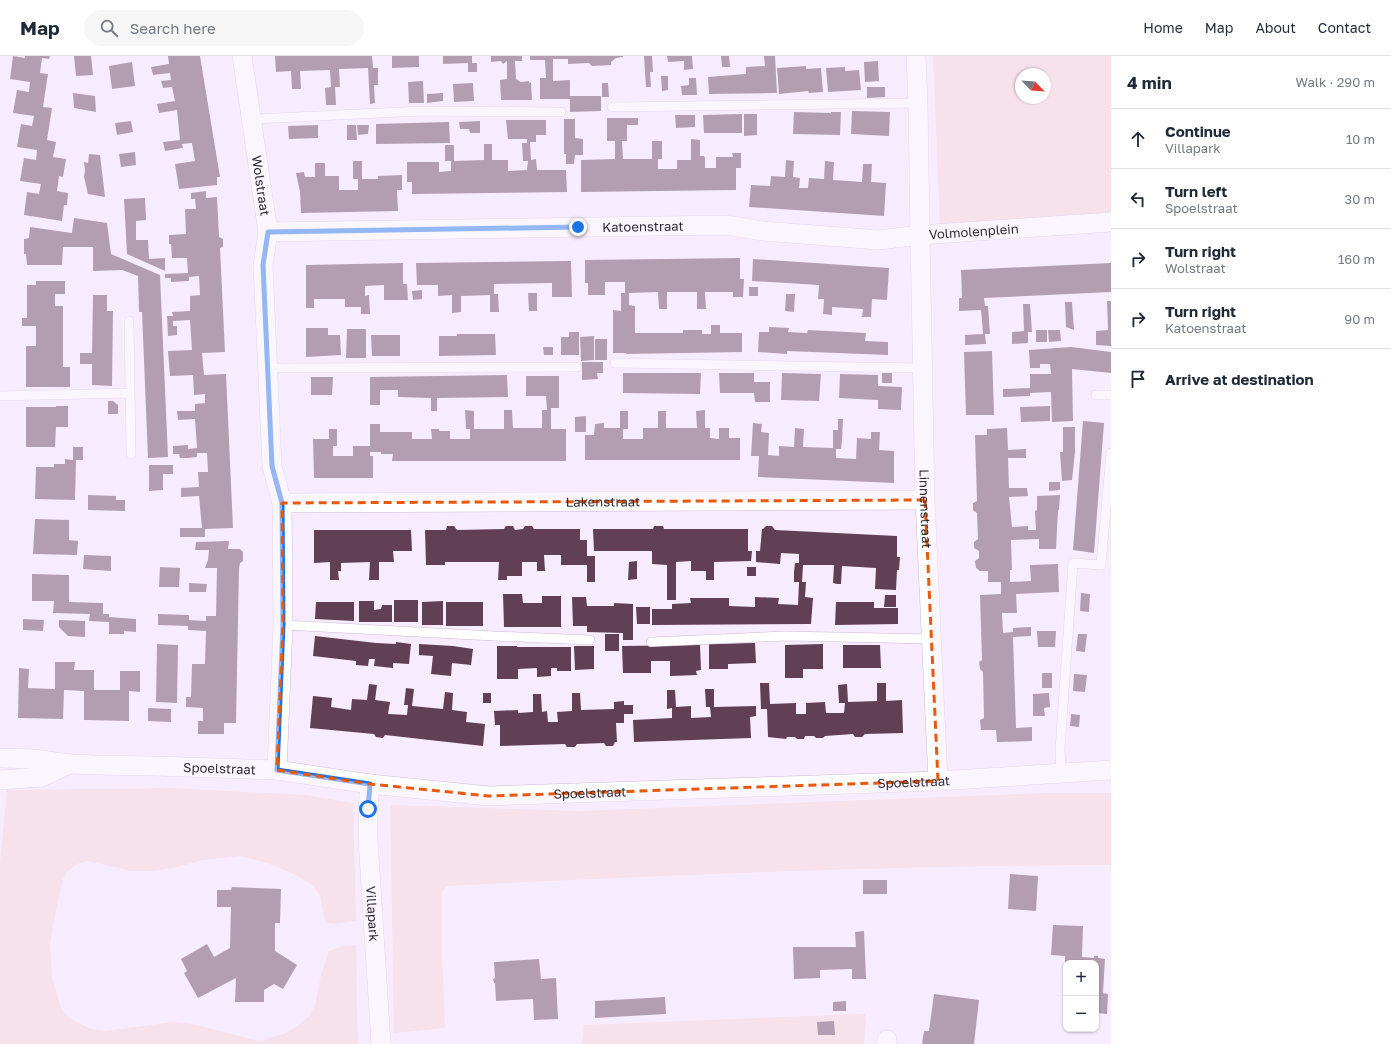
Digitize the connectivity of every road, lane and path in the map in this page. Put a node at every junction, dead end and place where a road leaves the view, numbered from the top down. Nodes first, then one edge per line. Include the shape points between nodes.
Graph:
1 (242, 56) edge
2 (916, 56) edge
3 (918, 102) junction
4 (612, 107) dead end
5 (561, 112) dead end
6 (252, 119) junction
7 (1111, 222) edge
8 (268, 232) junction
9 (920, 235) junction
10 (130, 321) dead end
11 (615, 363) dead end
12 (577, 367) dead end
13 (267, 368) junction
14 (922, 368) junction
15 (130, 393) junction
16 (1096, 395) dead end
17 (1111, 395) edge
18 (0, 396) edge
19 (1111, 453) edge
20 (131, 454) dead end
21 (925, 500) junction
22 (282, 503) junction
23 (283, 625) junction
24 (931, 639) junction
25 (590, 640) dead end
26 (651, 642) dead end
27 (0, 758) edge
28 (70, 764) junction
29 (277, 770) junction
30 (1111, 770) edge
31 (1061, 772) junction
32 (0, 780) edge
33 (938, 781) junction
34 (370, 784) junction
35 (381, 1044) edge

1 - 6 street, Wolstraat
2 - 3 street, Volmolenplein
3 - 4 lane
3 - 9 street, Volmolenplein
5 - 6 lane via 422,111
6 - 8 street, Wolstraat
7 - 9 street, Volmolenplein
8 - 9 street, Katoenstraat via 726,225 763,231 879,240
8 - 13 street, Wolstraat via 263,265
9 - 14 street, Linnenstraat
10 - 15 lane
11 - 14 lane
12 - 13 lane
13 - 22 street, Wolstraat via 272,466
14 - 21 street, Linnenstraat
15 - 18 lane
15 - 20 lane
16 - 17 lane
19 - 31 lane via 1101,565 1073,563 1060,749
21 - 22 street, Lakenstraat
21 - 24 street, Linnenstraat
22 - 23 street, Wolstraat
23 - 25 lane
23 - 29 street, Wolstraat
24 - 26 lane via 786,636
24 - 33 street, Linnenstraat
27 - 28 street, Spoelstraat
28 - 29 street, Spoelstraat
28 - 32 street, Spoelstraat via 42,777
29 - 34 street, Spoelstraat
30 - 31 street, Spoelstraat
31 - 33 street, Spoelstraat
33 - 34 street, Spoelstraat via 489,796
34 - 35 street, Villapark via 368,839

